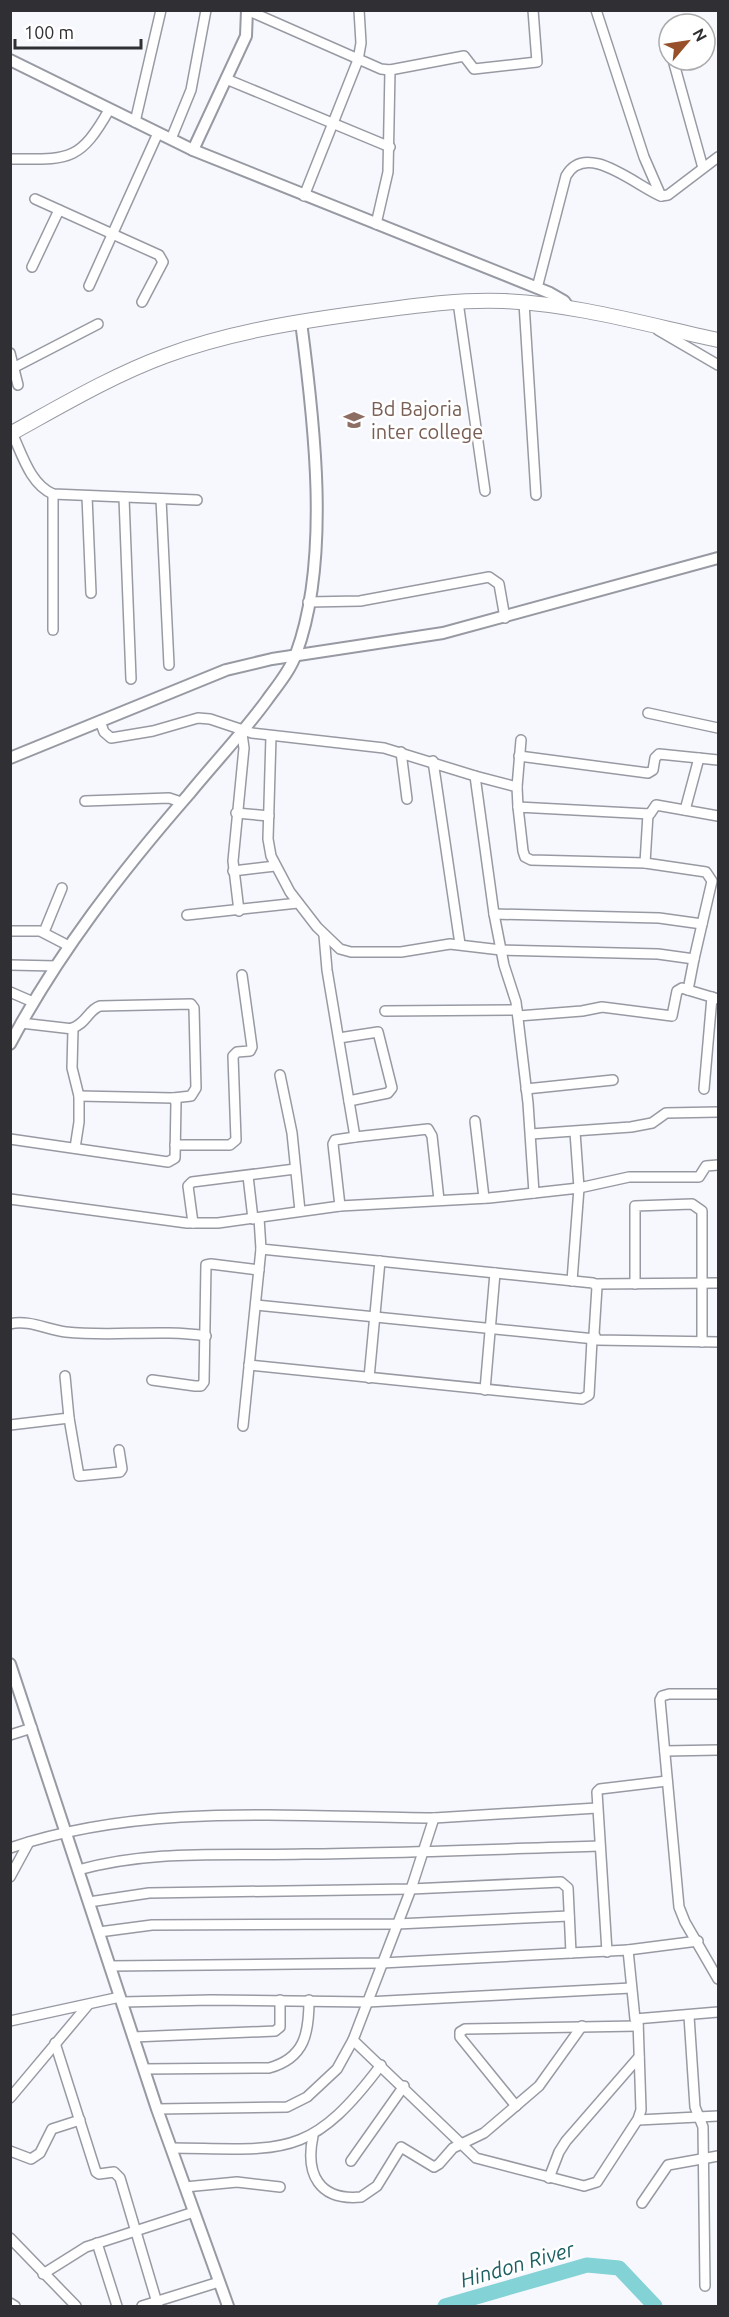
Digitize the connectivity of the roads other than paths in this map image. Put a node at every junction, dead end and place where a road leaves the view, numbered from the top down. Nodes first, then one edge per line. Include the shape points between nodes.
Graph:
1 (161, 10) edge
2 (206, 10) edge
3 (247, 10) edge
4 (359, 10) edge
5 (533, 10) edge
6 (596, 10) edge
7 (10, 60) edge
8 (358, 60) junction
9 (390, 70) junction
10 (676, 72) edge
11 (226, 79) junction
12 (110, 110) junction
13 (333, 122) junction
14 (135, 123) junction
15 (158, 133) junction
16 (171, 139) junction
17 (390, 147) junction
18 (193, 150) junction
19 (718, 157) edge
20 (10, 159) edge
21 (703, 168) junction
22 (304, 196) junction
23 (661, 196) junction
24 (35, 200) dead end
25 (59, 210) junction
26 (376, 224) junction
27 (112, 234) junction
28 (32, 267) dead end
29 (89, 286) dead end
30 (537, 288) junction
31 (142, 302) dead end
32 (458, 303) junction
33 (524, 303) junction
34 (566, 305) junction
35 (301, 321) junction
36 (98, 324) dead end
37 (651, 325) junction
38 (718, 333) edge
39 (718, 340) edge
40 (10, 353) edge
41 (718, 365) edge
42 (13, 368) junction
43 (18, 385) dead end
44 (11, 430) edge
45 (485, 490) dead end
46 (53, 494) junction
47 (536, 495) dead end
48 (87, 496) junction
49 (124, 498) junction
50 (161, 499) junction
51 (197, 500) dead end
52 (718, 558) edge
53 (91, 593) dead end
54 (308, 602) junction
55 (505, 618) junction
56 (53, 630) dead end
57 (296, 655) junction
58 (169, 665) dead end
59 (131, 679) dead end
60 (648, 713) dead end
61 (100, 722) junction
62 (718, 728) edge
63 (243, 732) junction
64 (271, 736) junction
65 (521, 740) dead end
66 (401, 752) junction
67 (519, 756) junction
68 (10, 758) edge
69 (699, 758) junction
70 (718, 760) edge
71 (433, 761) junction
72 (475, 776) junction
73 (517, 787) junction
74 (407, 799) dead end
75 (85, 801) dead end
76 (181, 802) junction
77 (518, 807) junction
78 (685, 810) junction
79 (236, 813) junction
80 (648, 814) junction
81 (269, 816) junction
82 (718, 816) edge
83 (645, 863) junction
84 (275, 866) junction
85 (233, 871) junction
86 (62, 888) dead end
87 (298, 903) junction
88 (239, 911) junction
89 (494, 914) junction
90 (187, 915) dead end
91 (702, 924) junction
92 (10, 931) edge
93 (44, 933) junction
94 (324, 935) junction
95 (460, 944) junction
96 (69, 946) junction
97 (501, 950) junction
98 (694, 959) junction
99 (10, 965) edge
100 (56, 966) junction
101 (242, 975) dead end
102 (688, 990) junction
103 (10, 992) edge
104 (715, 998) edge
105 (33, 1002) junction
106 (385, 1011) dead end
107 (517, 1013) junction
108 (21, 1023) junction
109 (72, 1028) junction
110 (339, 1038) junction
111 (10, 1044) edge
112 (280, 1075) dead end
113 (613, 1080) dead end
114 (526, 1089) junction
115 (704, 1089) dead end
116 (79, 1096) junction
117 (173, 1098) junction
118 (349, 1101) junction
119 (718, 1112) edge
120 (475, 1121) dead end
121 (575, 1132) junction
122 (531, 1134) junction
123 (355, 1137) junction
124 (10, 1139) edge
125 (175, 1145) junction
126 (75, 1148) junction
127 (718, 1166) edge
128 (296, 1169) junction
129 (248, 1176) junction
130 (579, 1188) junction
131 (534, 1193) junction
132 (484, 1198) junction
133 (10, 1199) edge
134 (439, 1200) junction
135 (340, 1206) junction
136 (300, 1211) junction
137 (256, 1218) junction
138 (193, 1223) junction
139 (261, 1249) junction
140 (380, 1261) junction
141 (259, 1270) junction
142 (495, 1273) junction
143 (573, 1281) junction
144 (718, 1282) edge
145 (701, 1283) junction
146 (596, 1284) junction
147 (635, 1284) junction
148 (256, 1305) junction
149 (374, 1319) junction
150 (10, 1324) edge
151 (491, 1330) junction
152 (206, 1336) junction
153 (593, 1340) junction
154 (702, 1342) junction
155 (718, 1342) edge
156 (249, 1365) junction
157 (64, 1376) dead end
158 (369, 1378) junction
159 (152, 1380) dead end
160 (485, 1389) junction
161 (69, 1418) junction
162 (10, 1425) edge
163 (243, 1426) dead end
164 (119, 1450) dead end
165 (10, 1664) edge
166 (14, 1687) edge
167 (718, 1694) edge
168 (32, 1728) junction
169 (10, 1735) edge
170 (718, 1750) edge
171 (664, 1751) junction
172 (667, 1781) junction
173 (597, 1808) junction
174 (435, 1818) junction
175 (66, 1831) junction
176 (29, 1842) junction
177 (599, 1846) junction
178 (10, 1848) edge
179 (424, 1852) junction
180 (78, 1870) junction
181 (10, 1876) edge
182 (411, 1889) junction
183 (89, 1902) junction
184 (569, 1916) junction
185 (397, 1924) junction
186 (99, 1932) junction
187 (698, 1941) junction
188 (628, 1950) junction
189 (607, 1952) junction
190 (571, 1953) junction
191 (382, 1963) junction
192 (110, 1966) junction
193 (718, 1979) edge
194 (631, 1988) junction
195 (121, 1999) junction
196 (280, 2000) junction
197 (309, 2000) junction
198 (368, 2002) junction
199 (88, 2005) junction
200 (718, 2013) edge
201 (689, 2016) junction
202 (10, 2021) edge
203 (638, 2023) junction
204 (582, 2026) junction
205 (133, 2037) junction
206 (353, 2040) junction
207 (55, 2043) junction
208 (639, 2058) junction
209 (381, 2065) junction
210 (144, 2069) junction
211 (404, 2086) junction
212 (10, 2098) edge
213 (516, 2106) junction
214 (157, 2109) junction
215 (718, 2116) edge
216 (699, 2118) junction
217 (80, 2120) junction
218 (638, 2120) junction
219 (313, 2136) junction
220 (460, 2144) junction
221 (171, 2148) junction
222 (10, 2151) edge
223 (718, 2156) edge
224 (704, 2158) junction
225 (351, 2161) dead end
226 (549, 2178) junction
227 (185, 2187) junction
228 (280, 2187) dead end
229 (642, 2203) dead end
230 (194, 2212) junction
231 (135, 2231) junction
232 (10, 2238) edge
233 (97, 2243) junction
234 (43, 2274) junction
235 (219, 2282) junction
236 (705, 2286) dead end
237 (10, 2303) edge
238 (158, 2304) edge
239 (15, 2307) edge
240 (76, 2307) edge
241 (117, 2307) edge
242 (142, 2307) edge
243 (228, 2307) edge

1 - 14 street
2 - 16 street via 191,90
3 - 8 street
3 - 11 street via 246,36
4 - 8 street
5 - 9 street via 539,58 533,64 474,69 464,56
6 - 23 street via 644,157
7 - 12 street
8 - 9 street
8 - 13 street
9 - 17 street
10 - 21 street
11 - 13 street
11 - 18 street
12 - 14 street
12 - 20 street via 76,153 58,159
13 - 17 street
13 - 22 street
14 - 15 street
15 - 16 street
15 - 27 street
16 - 18 street
17 - 26 street
18 - 22 street
19 - 21 street
21 - 23 street via 668,195
22 - 26 street
23 - 30 street via 610,168 590,162 572,166 566,176
24 - 25 street
25 - 27 street
25 - 28 street
26 - 30 street
27 - 29 street
27 - 31 street via 162,258
30 - 34 street
32 - 33 main road
32 - 35 main road
32 - 45 street
33 - 34 main road
33 - 47 street
34 - 37 main road
34 - 38 main road
34 - 44 main road via 477,295 288,315 158,351
35 - 44 main road via 223,338 163,357
35 - 54 street via 316,475 314,563
36 - 42 street
37 - 39 main road
37 - 41 street
40 - 42 street
42 - 43 street
44 - 46 street via 31,473
46 - 48 street
46 - 56 street
48 - 49 street
48 - 53 street
49 - 50 street
49 - 59 street
50 - 51 street
50 - 58 street
52 - 55 street
54 - 55 street via 360,601 489,577 499,584
54 - 57 street
55 - 57 street via 384,644
57 - 61 street via 226,670
57 - 63 street
60 - 62 street
61 - 63 street via 111,738 198,718 222,722
61 - 68 street
63 - 64 street
63 - 76 street
63 - 79 street
64 - 66 street
64 - 81 street
65 - 67 street
66 - 71 street
66 - 74 street
67 - 69 street via 648,773 659,754
67 - 73 street
69 - 70 street
69 - 78 street
71 - 72 street
71 - 95 street
72 - 73 street
72 - 89 street
73 - 77 street
75 - 76 street via 169,798
76 - 96 street
77 - 80 street
77 - 83 street via 525,857 531,860
78 - 80 street via 656,805
78 - 82 street
79 - 81 street
79 - 85 street
80 - 83 street
81 - 84 street via 268,839
83 - 91 street via 710,875
84 - 85 street
84 - 87 street
85 - 88 street
86 - 93 street
87 - 88 street
87 - 94 street
88 - 90 street
89 - 91 street via 659,918
89 - 97 street
91 - 98 street
92 - 93 street via 28,929
93 - 96 street
94 - 95 street via 340,949 351,952 401,952
94 - 110 street
95 - 97 street
96 - 100 street
97 - 98 street via 658,954
97 - 107 street
98 - 102 street
99 - 100 street
100 - 105 street
101 - 125 street via 252,1047 233,1056 236,1140 230,1145
102 - 104 street
102 - 107 street via 677,991 674,1013 669,1017 602,1007
103 - 105 street
104 - 115 street
105 - 108 street
106 - 107 street
107 - 114 street
108 - 109 street
108 - 111 street
109 - 116 street via 72,1068
109 - 117 street via 81,1025 100,1006 191,1004 196,1088 191,1096
110 - 118 street
110 - 118 street via 378,1032 392,1088 387,1094
112 - 128 street
113 - 114 street
114 - 122 street
116 - 117 street
116 - 126 street
117 - 125 street
118 - 123 street
119 - 121 street via 666,1113 652,1123
120 - 132 street
121 - 122 street
121 - 130 street
122 - 131 street
123 - 134 street via 428,1129
123 - 135 street via 335,1140 333,1144
124 - 126 street
125 - 126 street via 175,1158 168,1162
127 - 130 street via 706,1166 699,1177 629,1178
128 - 129 street
128 - 136 street
129 - 137 street
129 - 138 street via 190,1184
130 - 131 street
130 - 143 street
131 - 132 street
132 - 134 street
133 - 138 street
134 - 135 street
135 - 136 street
136 - 137 street
137 - 138 street
137 - 139 street
139 - 140 street
139 - 141 street
140 - 142 street
140 - 149 street
141 - 148 street
141 - 152 street via 206,1266
142 - 143 street
142 - 151 street
143 - 146 street
144 - 145 street
145 - 147 street
145 - 147 street via 699,1206 640,1204 633,1213
145 - 154 street
146 - 147 street
146 - 153 street
148 - 149 street
148 - 156 street
149 - 151 street
149 - 158 street
150 - 152 street via 66,1332 180,1332
151 - 153 street
151 - 160 street
152 - 159 street via 206,1371 201,1386
153 - 154 street
153 - 160 street via 586,1398
154 - 155 street
156 - 158 street
156 - 163 street
157 - 161 street
158 - 160 street
161 - 162 street
161 - 164 street via 79,1476 120,1472
165 - 166 street
166 - 168 street
167 - 171 street via 662,1696
168 - 169 street
168 - 175 street
170 - 171 street
171 - 172 street
172 - 173 street via 600,1789
172 - 187 street via 679,1907
173 - 174 street
173 - 177 street
174 - 175 street via 187,1816
174 - 179 street
175 - 176 street
175 - 180 street
176 - 178 street
176 - 181 street
177 - 179 street
177 - 189 street
179 - 180 street via 152,1856
179 - 182 street
180 - 183 street
182 - 183 street via 149,1893
182 - 184 street via 561,1882 568,1888
182 - 185 street
183 - 186 street
184 - 185 street
184 - 190 street
185 - 186 street via 152,1925
185 - 191 street
186 - 192 street
187 - 188 street
187 - 193 street
188 - 189 street
188 - 194 street
189 - 190 street
190 - 191 street
191 - 192 street
191 - 198 street
192 - 195 street
194 - 198 street
194 - 203 street via 633,2016
195 - 196 street
195 - 199 street
195 - 205 street
196 - 197 street
196 - 205 street via 280,2027 275,2031
197 - 198 street
197 - 210 street via 306,2036 291,2059 280,2065
198 - 206 street
199 - 202 street
199 - 207 street
200 - 201 street
201 - 203 street
201 - 216 street
203 - 204 street
203 - 208 street
204 - 213 street via 547,2078
204 - 213 street via 460,2032 460,2037
205 - 210 street
206 - 209 street
206 - 214 street via 337,2069 322,2085 288,2107
207 - 212 street
207 - 217 street
208 - 218 street
208 - 226 street via 566,2141
209 - 211 street
209 - 219 street via 341,2114
210 - 214 street
211 - 220 street
211 - 225 street
213 - 220 street via 484,2133
214 - 221 street
215 - 216 street
216 - 218 street
216 - 224 street
217 - 222 street via 52,2129 36,2157 31,2159
217 - 231 street via 96,2172 114,2172 120,2178
218 - 226 street via 597,2182 584,2186
219 - 220 street via 310,2156 319,2184 328,2194 352,2198 377,2186 401,2147 434,2167
219 - 221 street via 267,2149
220 - 226 street via 482,2162
221 - 227 street
223 - 224 street
224 - 229 street via 668,2165
224 - 236 street
227 - 228 street via 237,2182
227 - 230 street
230 - 231 street
230 - 235 street
231 - 233 street
231 - 238 street
232 - 234 street
233 - 234 street via 71,2254
233 - 241 street
234 - 240 street
235 - 238 street
235 - 243 street
237 - 239 street
238 - 242 street

